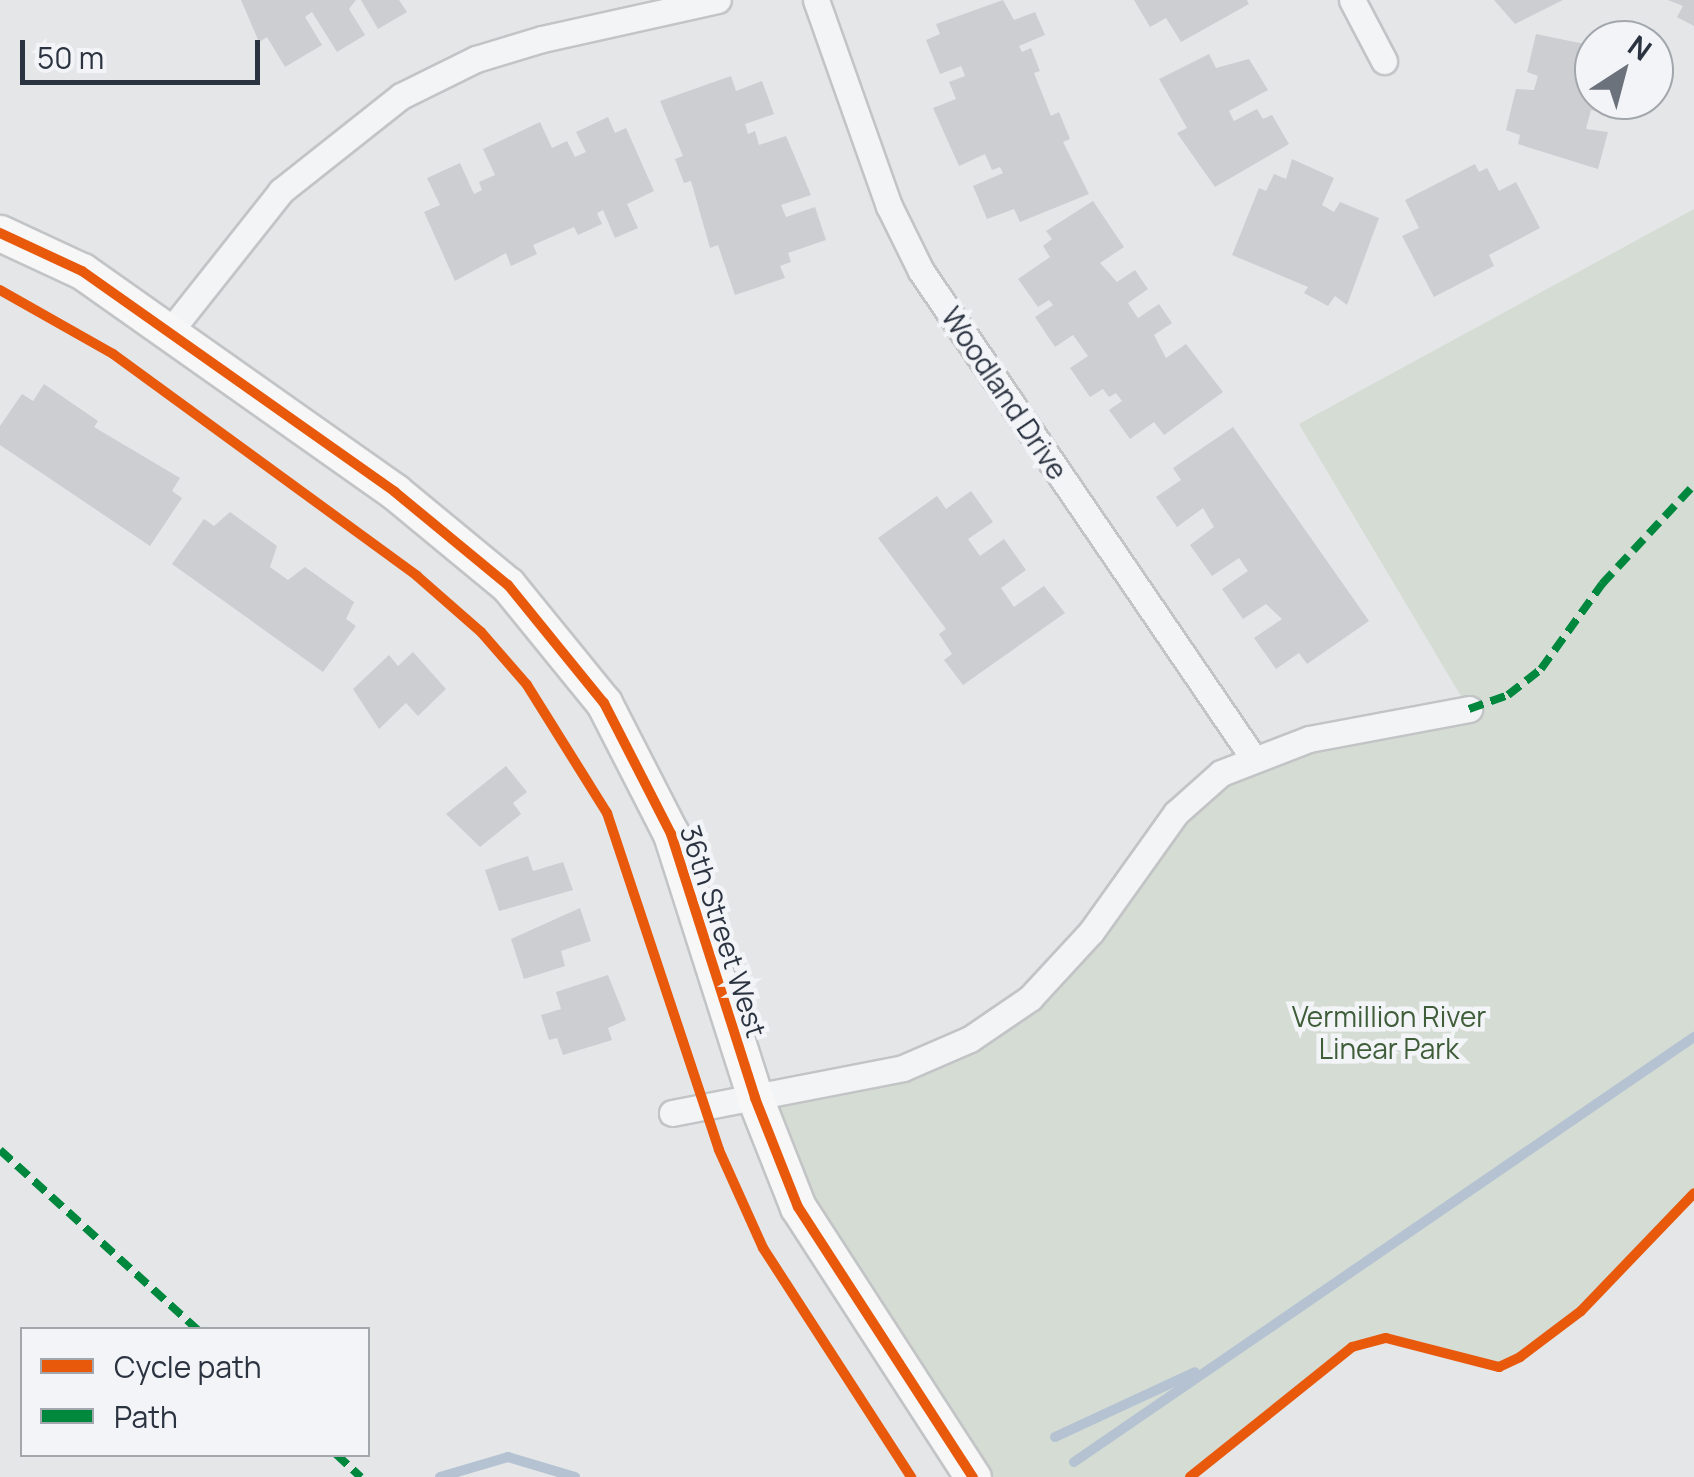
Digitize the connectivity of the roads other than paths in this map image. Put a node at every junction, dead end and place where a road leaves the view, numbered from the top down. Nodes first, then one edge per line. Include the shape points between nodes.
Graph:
1 (718, 0) edge
2 (816, 0) edge
3 (1352, 0) edge
4 (1384, 61) dead end
5 (0, 234) edge
6 (171, 330) junction
7 (1468, 709) dead end
8 (1252, 756) junction
9 (755, 1098) junction
10 (672, 1112) dead end
11 (973, 1477) edge

1 - 6 street via 542,38 476,59 401,96 282,190
2 - 8 street, Woodland Drive via 889,206 922,271
3 - 4 street
5 - 6 street, 36th Street West via 82,271
6 - 9 street, 36th Street West via 508,584 604,703 671,834
7 - 8 street
8 - 9 street via 1222,772 1176,813 1091,932 1030,998 970,1039 903,1068
9 - 10 street
9 - 11 street, 36th Street West via 798,1207 834,1271

